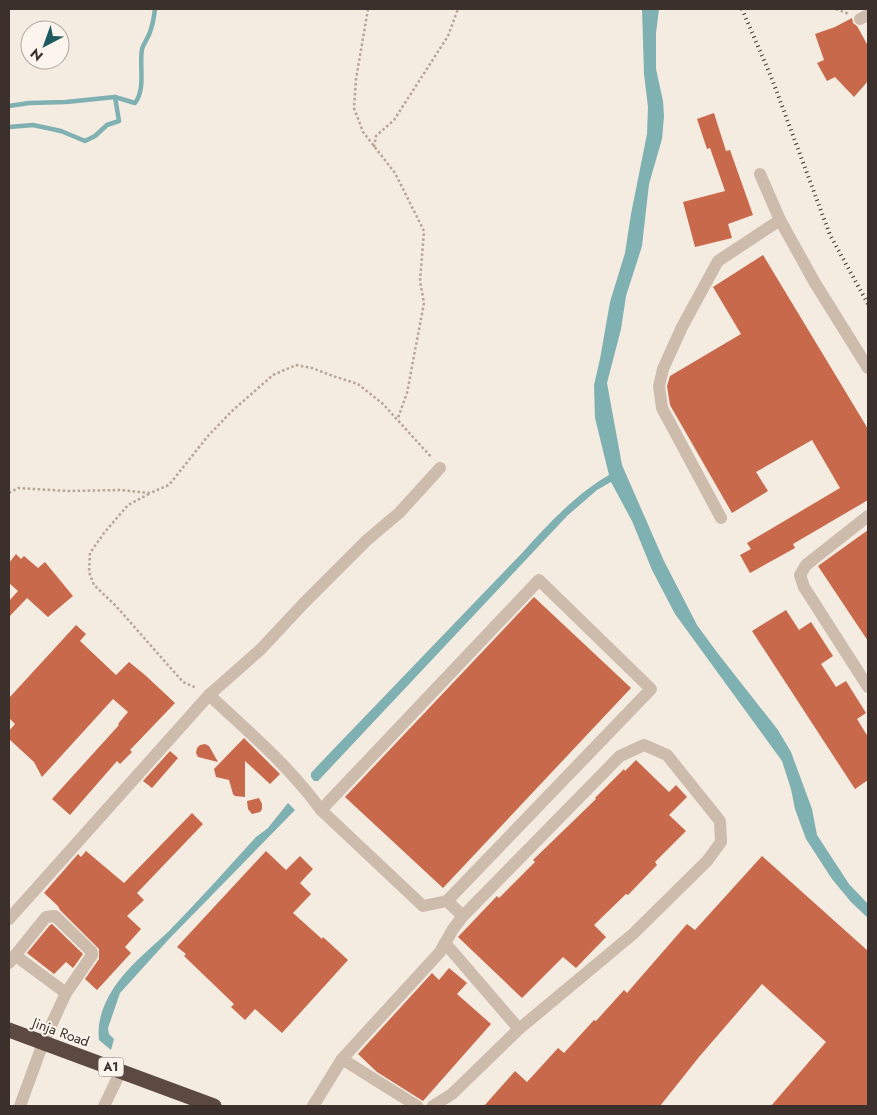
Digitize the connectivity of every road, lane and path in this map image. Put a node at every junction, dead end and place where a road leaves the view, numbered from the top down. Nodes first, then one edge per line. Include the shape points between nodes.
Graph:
1 (368, 9) edge
2 (458, 9) edge
3 (374, 147) junction
4 (760, 174) dead end
5 (780, 220) junction
6 (868, 368) edge
7 (398, 419) junction
8 (440, 468) joint
9 (9, 493) edge
10 (150, 493) junction
11 (868, 516) edge
12 (721, 518) dead end
13 (868, 687) edge
14 (209, 694) junction
15 (321, 810) junction
16 (447, 901) junction
17 (463, 916) junction
18 (9, 919) edge
19 (445, 943) junction
20 (12, 959) edge
21 (66, 993) junction
22 (519, 1029) junction
23 (9, 1030) edge
24 (42, 1043) junction
25 (342, 1060) junction
26 (121, 1071) junction
27 (20, 1106) edge
28 (104, 1106) edge
29 (214, 1106) edge
30 (313, 1106) edge
31 (417, 1106) edge
32 (433, 1106) edge

1 - 3 path via 354,108 363,132
2 - 3 path via 448,36 394,120 376,136
3 - 7 path via 395,173 424,231 420,281 424,302 407,393
4 - 5 street
5 - 6 street
5 - 12 street via 718,261 663,369 660,386 662,408
7 - 8 path
7 - 10 path via 358,384 296,365 273,375 208,436 168,485
8 - 14 street via 261,649
9 - 10 path via 18,488
10 - 14 path via 128,505 104,533 90,553 89,572 94,585 183,682
11 - 13 street via 806,565 800,575 804,587
14 - 15 street via 310,795
14 - 18 street
15 - 16 street via 423,906
15 - 16 street via 539,580 651,689
16 - 17 street
17 - 19 street
17 - 22 street via 620,756 644,745 667,756 720,821 721,842 707,861 633,934
19 - 22 street
19 - 25 street via 434,960
20 - 21 street
20 - 21 street via 46,917 55,916 92,952
21 - 24 street
22 - 32 street via 452,1094
23 - 24 highway, Jinja Road / A1
24 - 26 highway, Jinja Road / A1
24 - 27 street
25 - 30 street
25 - 31 street
26 - 28 street
26 - 29 highway, Jinja Road / A1

